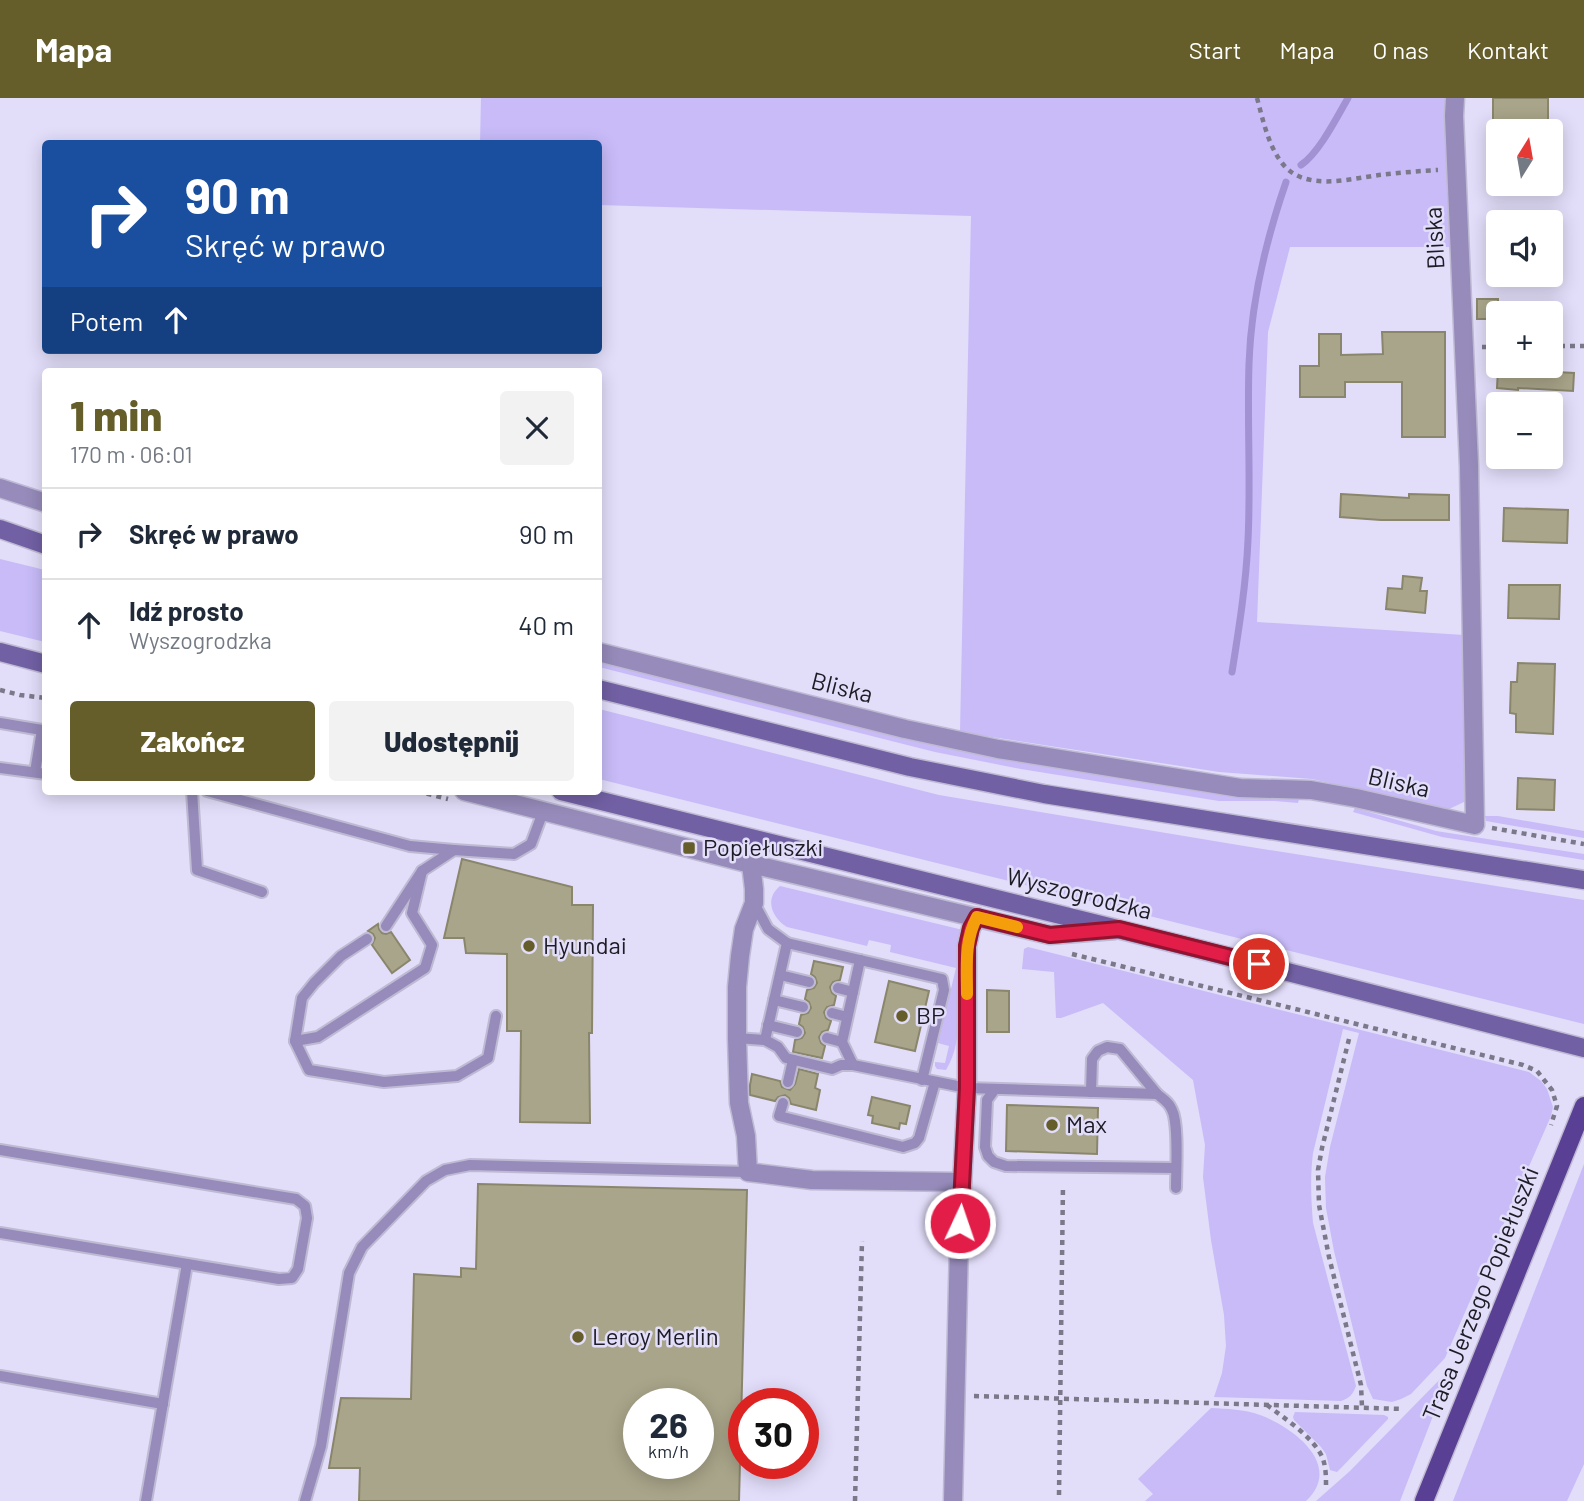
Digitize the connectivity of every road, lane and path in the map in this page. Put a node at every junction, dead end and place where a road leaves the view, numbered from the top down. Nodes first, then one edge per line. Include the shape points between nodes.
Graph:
1 (1257, 98) edge
2 (1455, 98) edge
3 (1456, 169) junction
4 (1563, 346) edge
5 (1584, 346) edge
6 (0, 488) edge
7 (42, 502) edge
8 (0, 529) edge
9 (42, 544) edge
10 (0, 652) edge
11 (602, 653) edge
12 (42, 663) edge
13 (0, 690) edge
14 (602, 690) edge
15 (42, 698) edge
16 (0, 723) edge
17 (0, 768) edge
18 (40, 773) edge
19 (192, 795) edge
20 (221, 795) edge
21 (479, 795) edge
22 (577, 795) edge
23 (543, 812) junction
24 (1475, 825) junction
25 (1584, 844) edge
26 (454, 850) junction
27 (751, 864) junction
28 (422, 871) junction
29 (1584, 880) edge
30 (262, 892) dead end
31 (754, 903) junction
32 (977, 917) junction
33 (386, 926) dead end
34 (1119, 929) junction
35 (367, 939) dead end
36 (787, 943) junction
37 (860, 960) junction
38 (780, 975) junction
39 (809, 982) dead end
40 (838, 988) dead end
41 (853, 992) junction
42 (774, 1000) junction
43 (803, 1007) dead end
44 (832, 1013) dead end
45 (496, 1016) dead end
46 (847, 1017) junction
47 (768, 1025) junction
48 (797, 1032) dead end
49 (737, 1038) junction
50 (827, 1038) dead end
51 (1349, 1039) dead end
52 (765, 1040) junction
53 (295, 1041) junction
54 (842, 1042) junction
55 (1584, 1048) edge
56 (793, 1060) junction
57 (853, 1065) junction
58 (922, 1080) junction
59 (788, 1082) dead end
60 (935, 1082) junction
61 (967, 1088) junction
62 (995, 1089) junction
63 (1091, 1092) junction
64 (1157, 1094) junction
65 (783, 1102) dead end
66 (1584, 1106) edge
67 (0, 1150) edge
68 (1175, 1168) junction
69 (748, 1172) junction
70 (962, 1182) junction
71 (1063, 1185) dead end
72 (1175, 1188) dead end
73 (0, 1233) edge
74 (862, 1241) dead end
75 (187, 1264) junction
76 (0, 1376) edge
77 (956, 1395) junction
78 (1060, 1398) junction
79 (163, 1404) junction
80 (1266, 1405) junction
81 (1362, 1407) junction
82 (1404, 1409) dead end
83 (1326, 1486) dead end
84 (1059, 1495) dead end
85 (146, 1501) edge
86 (305, 1501) edge
87 (855, 1501) edge
88 (953, 1501) edge
89 (1424, 1501) edge

1 - 3 path via 1274,151 1299,177 1326,181
2 - 3 street, Bliska
3 - 24 street, Bliska via 1469,466
4 - 5 path
6 - 7 street
8 - 9 main road
10 - 12 main road
11 - 24 street, Bliska via 998,749 1240,788 1311,790
13 - 15 path
14 - 29 main road via 910,767 1044,794
16 - 18 lane via 42,730
17 - 18 lane
19 - 30 lane via 197,870
20 - 26 lane via 410,846
21 - 23 street
22 - 34 main road, Wyszogrodzka
23 - 26 lane via 531,844 513,854
23 - 27 street
24 - 25 path
26 - 28 lane
27 - 31 street
27 - 32 street
28 - 33 lane
28 - 53 lane via 412,913 432,945 425,968 318,1037
31 - 36 lane via 768,929
31 - 49 street via 740,956
32 - 34 street via 1050,935
32 - 61 street via 967,946
34 - 55 main road, Wyszogrodzka
35 - 53 lane via 341,956 302,998
36 - 37 lane
36 - 38 lane
37 - 41 lane
37 - 58 lane via 942,979 944,990
38 - 39 lane
38 - 42 lane
40 - 41 lane
41 - 46 lane
42 - 43 lane
42 - 47 lane
44 - 46 lane
45 - 53 lane via 488,1058 457,1076 384,1082 309,1070
46 - 54 lane
47 - 48 lane
47 - 52 lane
49 - 52 lane
49 - 69 street
50 - 54 lane
51 - 81 path via 1318,1170 1319,1205 1361,1385
52 - 56 lane
54 - 57 lane
56 - 57 lane via 832,1069
56 - 59 lane
57 - 58 lane
58 - 60 lane
60 - 61 lane
60 - 65 lane via 919,1138 903,1147 779,1116
61 - 62 lane
61 - 70 street
62 - 63 lane
62 - 68 lane via 987,1100 985,1147 993,1162 1006,1166
63 - 64 lane
63 - 64 lane via 1092,1059 1107,1047 1120,1049
64 - 68 lane via 1173,1112
66 - 89 main road, Trasa Jerzego Popiełuszki
67 - 75 lane via 296,1199 305,1206 298,1269 292,1278
68 - 72 lane
69 - 70 street via 812,1180
69 - 86 lane via 470,1165 445,1170 426,1181 362,1247 349,1273 321,1446
70 - 77 street
71 - 78 path
73 - 75 lane
74 - 87 path
75 - 79 lane
76 - 79 lane
77 - 78 path
77 - 88 street
78 - 80 path
78 - 84 path
79 - 85 lane
80 - 81 path
80 - 83 path via 1314,1445 1322,1456
81 - 82 path

